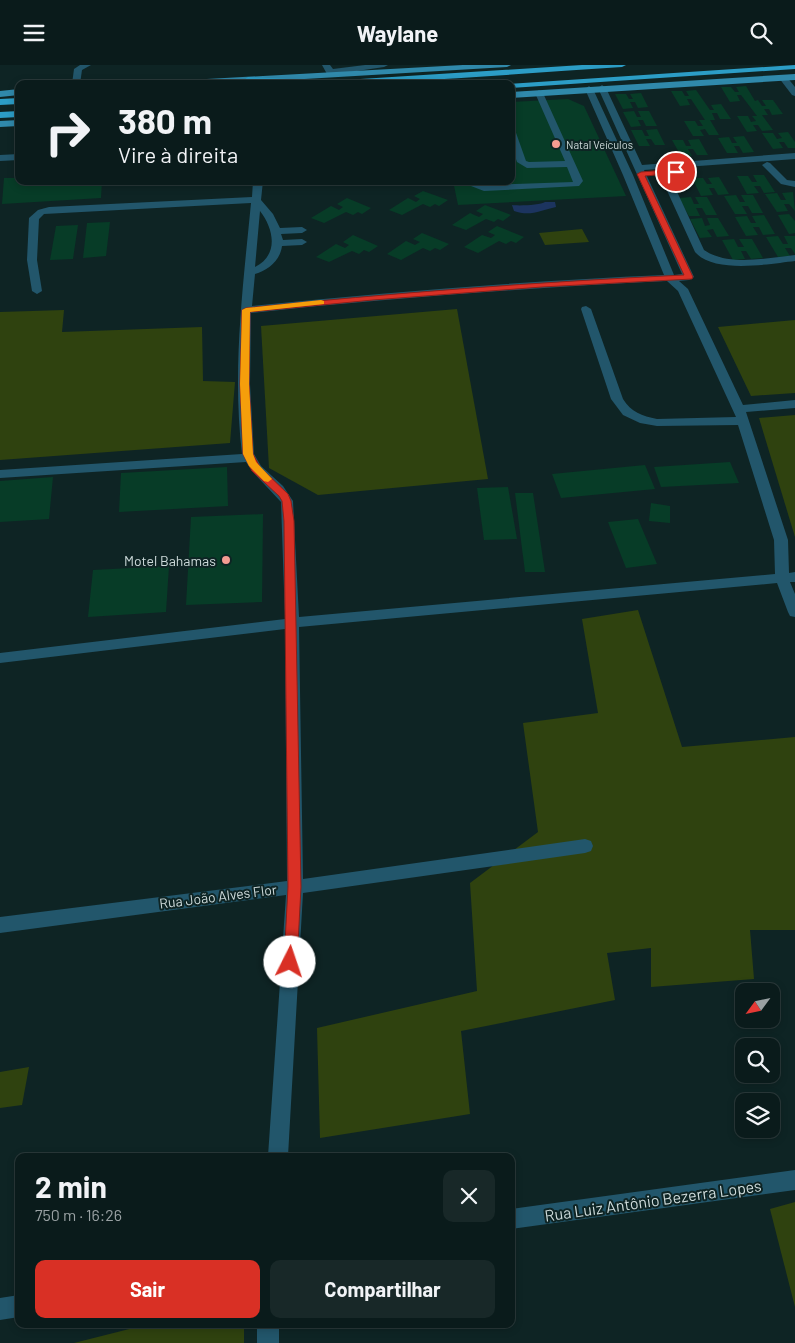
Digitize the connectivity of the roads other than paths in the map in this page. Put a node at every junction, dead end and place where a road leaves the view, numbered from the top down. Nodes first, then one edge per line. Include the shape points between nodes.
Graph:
1 (87, 65) edge
2 (384, 65) edge
3 (507, 65) edge
4 (622, 65) edge
5 (795, 67) edge
6 (328, 68) edge
7 (710, 72) junction
8 (795, 77) edge
9 (783, 78) junction
10 (77, 80) edge
11 (248, 80) edge
12 (376, 80) edge
13 (515, 85) edge
14 (602, 88) junction
15 (589, 89) junction
16 (15, 93) edge
17 (539, 93) junction
18 (795, 93) edge
19 (0, 94) edge
20 (515, 95) edge
21 (0, 101) edge
22 (15, 101) edge
23 (15, 114) edge
24 (0, 115) edge
25 (15, 123) edge
26 (0, 124) edge
27 (515, 142) edge
28 (795, 156) edge
29 (15, 157) edge
30 (0, 158) edge
31 (795, 162) edge
32 (570, 164) junction
33 (767, 165) junction
34 (640, 171) junction
35 (627, 172) junction
36 (657, 173) junction
37 (795, 184) edge
38 (258, 185) edge
39 (476, 185) edge
40 (256, 200) junction
41 (302, 230) dead end
42 (277, 231) junction
43 (302, 242) dead end
44 (278, 243) junction
45 (795, 258) edge
46 (248, 273) junction
47 (689, 277) junction
48 (670, 278) junction
49 (683, 289) junction
50 (37, 291) dead end
51 (586, 309) dead end
52 (246, 310) junction
53 (795, 405) edge
54 (741, 415) junction
55 (249, 458) junction
56 (0, 474) edge
57 (788, 577) edge
58 (795, 612) edge
59 (292, 623) junction
60 (0, 658) edge
61 (585, 846) dead end
62 (295, 887) junction
63 (0, 925) edge
64 (278, 1153) edge
65 (795, 1180) edge
66 (515, 1218) edge
67 (15, 1307) edge
68 (0, 1309) edge
69 (268, 1328) edge
70 (268, 1343) edge

1 - 10 street via 78,69
2 - 6 street
3 - 11 main road
4 - 12 highway
5 - 7 highway
7 - 9 highway
7 - 13 highway
8 - 9 main road
9 - 14 main road
9 - 18 street
14 - 15 main road
14 - 34 street
15 - 17 main road
15 - 35 street
16 - 19 main road
17 - 20 main road
17 - 32 street
21 - 22 highway
23 - 24 highway
25 - 26 main road
27 - 32 street via 522,162 527,165
28 - 34 street
29 - 30 street
31 - 33 street
32 - 39 street via 578,181 576,184 484,188
33 - 36 street
33 - 37 street via 784,181
34 - 35 street
34 - 36 street
34 - 47 street
35 - 48 street
36 - 45 street via 668,183 705,257 719,261
38 - 40 street
40 - 42 street via 273,219
40 - 46 street
40 - 50 street via 41,212 34,219 32,260
41 - 42 street
42 - 44 street
43 - 44 street
44 - 46 street via 273,258 266,266
46 - 52 street
47 - 48 street
47 - 49 street
48 - 49 street
48 - 52 street via 541,284
49 - 54 street
51 - 54 street via 617,399 631,415 644,421 662,423
52 - 55 street via 244,384
53 - 54 street
54 - 57 street via 781,540
55 - 56 street
55 - 59 street via 286,501
57 - 58 street
57 - 59 street
59 - 60 street
59 - 62 street
61 - 62 street, Rua João Alves Flor
62 - 63 street, Rua João Alves Flor
62 - 64 street
65 - 66 street, Rua Luiz Antônio Bezerra Lopes
67 - 68 street
69 - 70 street

